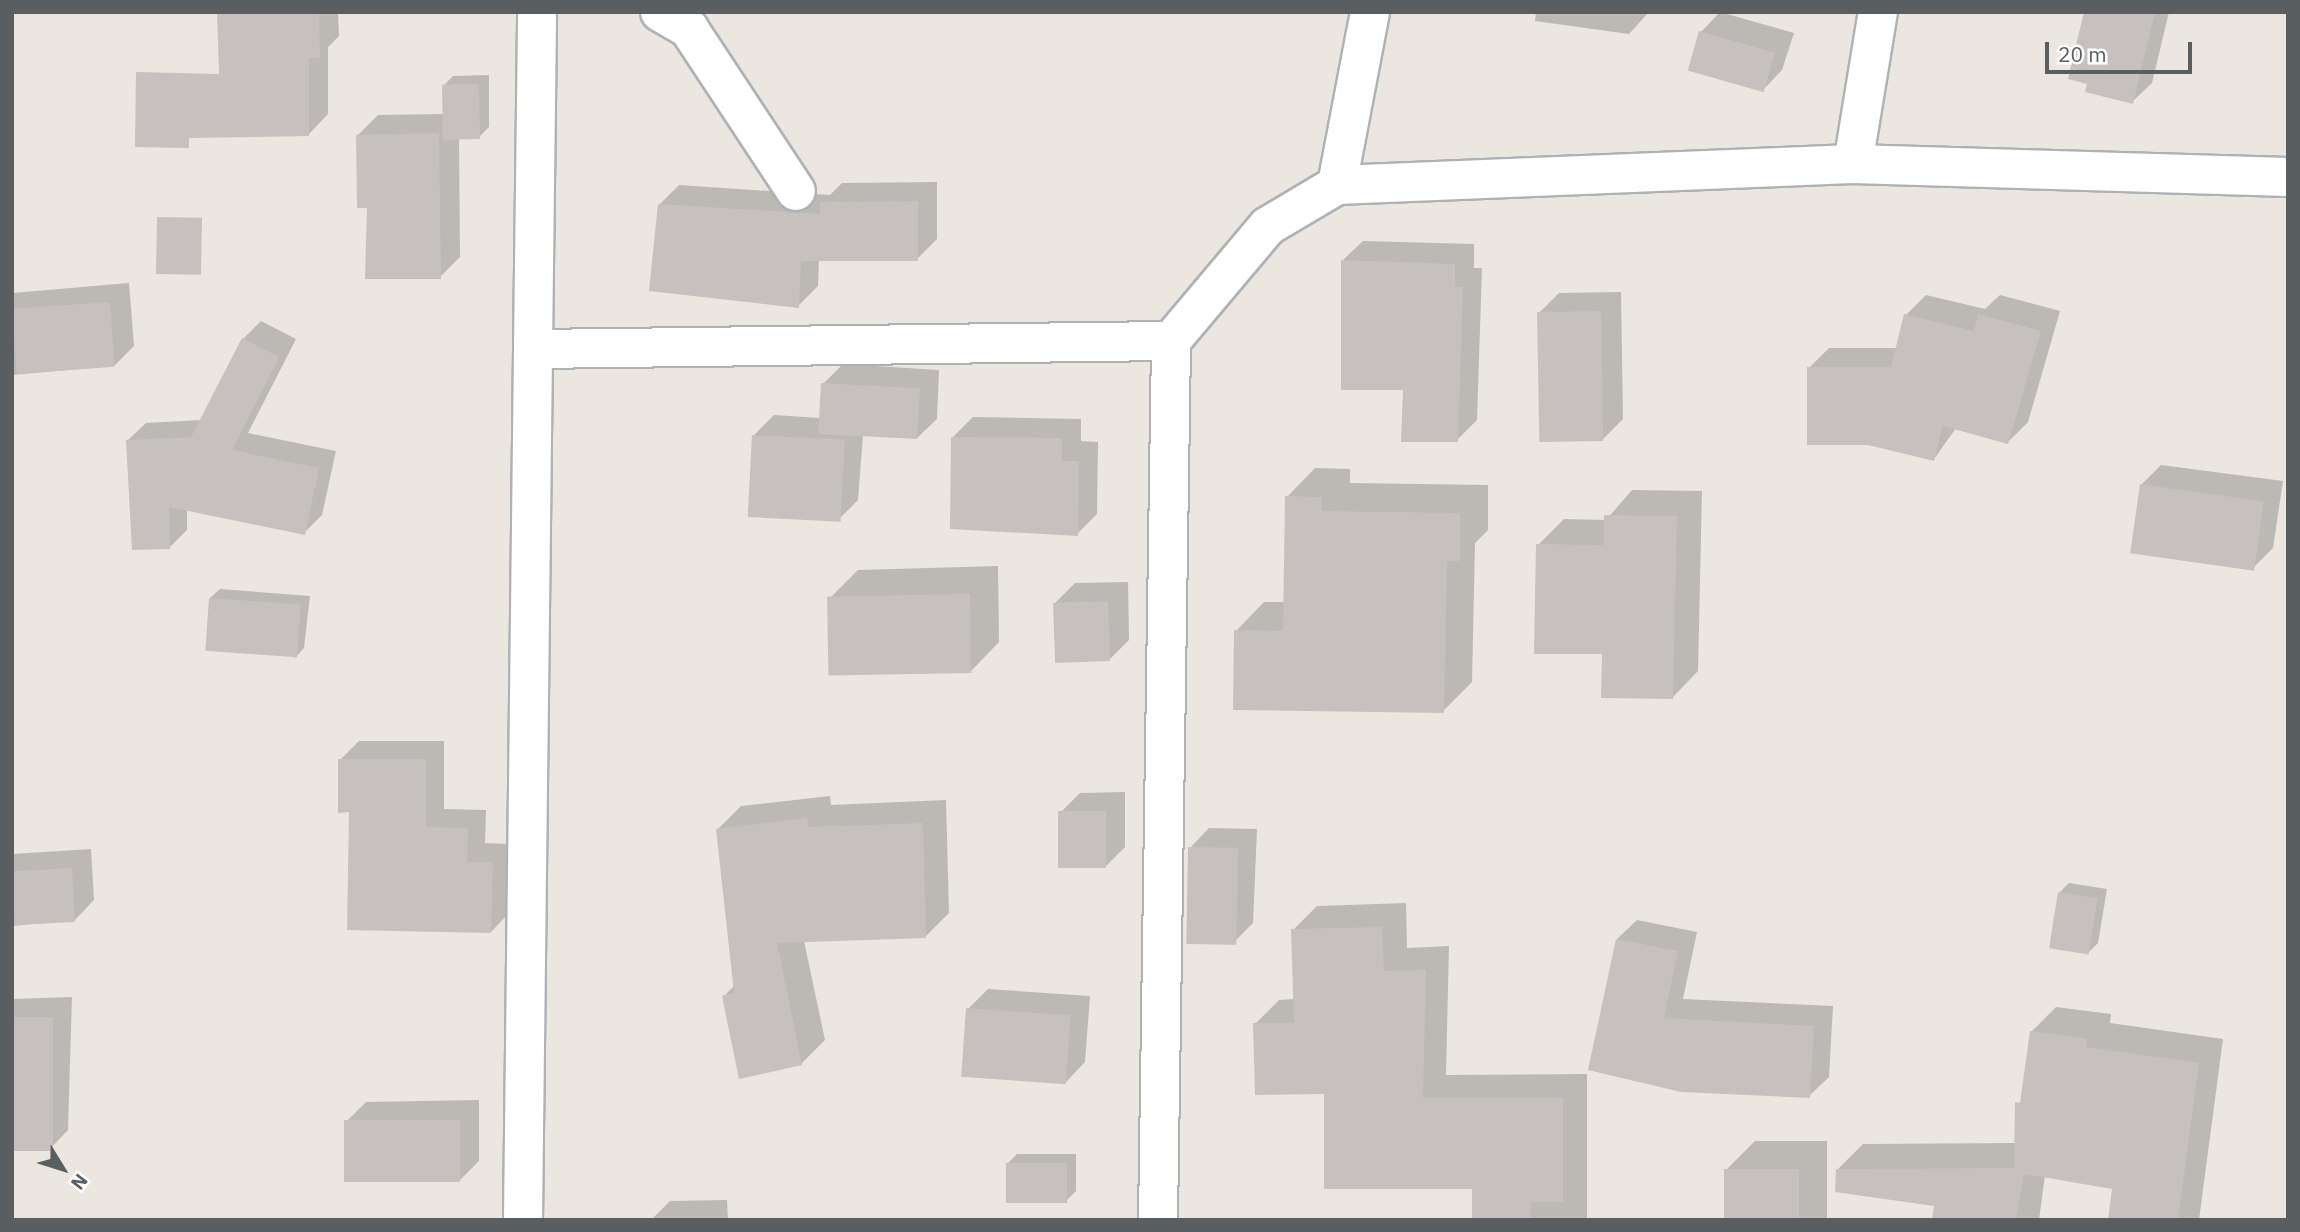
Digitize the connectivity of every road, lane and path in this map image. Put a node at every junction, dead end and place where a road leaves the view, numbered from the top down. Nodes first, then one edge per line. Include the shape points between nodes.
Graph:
1 (537, 12) edge
2 (1370, 12) edge
3 (1878, 12) edge
4 (681, 18) edge
5 (1853, 164) junction
6 (2288, 177) edge
7 (1337, 185) junction
8 (796, 191) dead end
9 (1171, 341) junction
10 (533, 349) junction
11 (523, 1220) edge
12 (1158, 1220) edge

1 - 10 street
2 - 7 street
3 - 5 street
4 - 8 street
5 - 6 street
5 - 7 street
7 - 9 street via 1268,226
9 - 10 street
9 - 12 street
10 - 11 street

